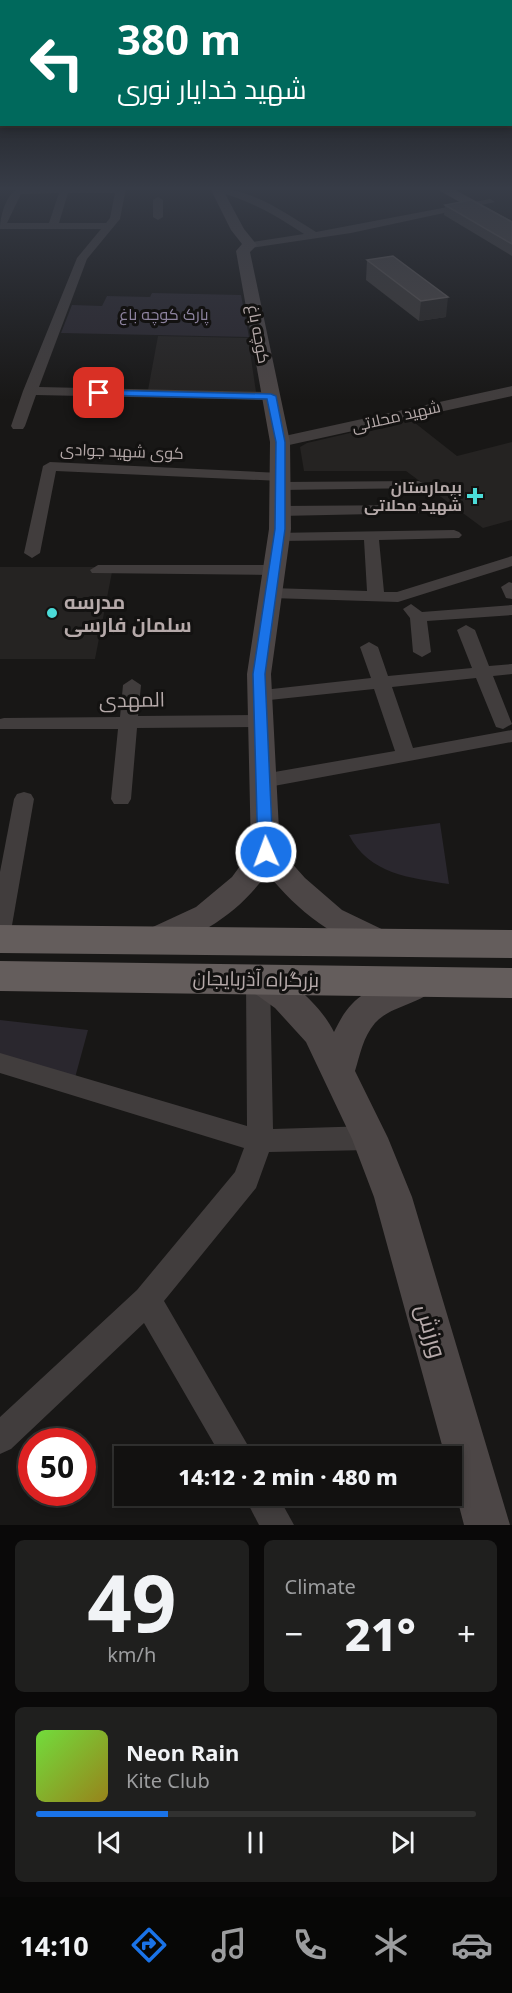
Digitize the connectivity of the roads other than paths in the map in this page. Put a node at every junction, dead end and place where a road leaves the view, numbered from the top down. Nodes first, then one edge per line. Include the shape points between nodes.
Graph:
1 (82, 259) edge
2 (245, 259) edge
3 (29, 391) junction
4 (512, 391) edge
5 (271, 396) junction
6 (18, 426) dead end
7 (280, 442) junction
8 (281, 481) junction
9 (419, 486) dead end
10 (417, 510) dead end
11 (280, 511) junction
12 (371, 535) junction
13 (454, 535) dead end
14 (279, 536) junction
15 (32, 553) dead end
16 (512, 561) edge
17 (98, 570) dead end
18 (274, 570) junction
19 (271, 593) junction
20 (376, 596) junction
21 (398, 597) junction
22 (512, 610) edge
23 (418, 617) junction
24 (466, 630) dead end
25 (369, 647) dead end
26 (422, 652) dead end
27 (512, 669) edge
28 (482, 672) junction
29 (380, 682) junction
30 (132, 685) dead end
31 (260, 695) junction
32 (261, 721) junction
33 (128, 722) junction
34 (4, 724) dead end
35 (508, 730) edge
36 (406, 755) junction
37 (263, 781) junction
38 (24, 799) dead end
39 (121, 800) dead end
40 (266, 852) junction
41 (0, 931) edge
42 (0, 939) edge
43 (153, 940) junction
44 (383, 943) junction
45 (512, 944) edge
46 (0, 976) edge
47 (258, 979) junction
48 (425, 982) junction
49 (512, 983) edge
50 (0, 1063) edge
51 (338, 1070) junction
52 (370, 1138) junction
53 (260, 1141) junction
54 (147, 1300) junction
55 (0, 1438) edge
56 (232, 1446) edge
57 (266, 1506) edge
58 (277, 1525) edge
59 (486, 1525) edge

1 - 3 street
2 - 5 main road, کوچه باغ
3 - 5 street
3 - 6 street
4 - 7 street, شهید محلاتی
5 - 7 main road, کوچه باغ
7 - 8 main road, کوچه باغ
8 - 9 street
8 - 11 main road, کوچه باغ
8 - 15 street, کوی شهید جوادی via 50,466
10 - 11 street
11 - 14 main road, کوچه باغ
12 - 13 street
12 - 14 street
12 - 20 street
14 - 18 main road, کوچه باغ
16 - 21 street
17 - 18 street
18 - 19 main road, کوچه باغ
19 - 20 street
19 - 31 main road, کوچه باغ via 259,674
20 - 21 street
21 - 23 street
22 - 23 street
23 - 26 street
24 - 28 street
25 - 29 street
27 - 28 street
28 - 29 street
28 - 35 street
29 - 31 street
29 - 36 street
30 - 33 street
31 - 32 main road, کوچه باغ
32 - 33 street, المهدی
32 - 37 main road, کوچه باغ
33 - 34 street, المهدی
33 - 39 street
35 - 36 street
36 - 37 street
37 - 40 main road, کوچه باغ
38 - 41 street
40 - 43 main road via 243,885 207,915
40 - 44 main road via 294,886 331,918
42 - 43 highway, بزرگراه آذربایجان
43 - 44 highway, بزرگراه آذربایجان
44 - 45 highway, بزرگراه آذربایجان
46 - 47 highway, بزرگراه آذربایجان
47 - 48 highway, بزرگراه آذربایجان
47 - 51 main road, ورزش via 287,999 318,1033
47 - 53 street
48 - 49 highway, بزرگراه آذربایجان
48 - 51 main road via 374,1003 357,1018
50 - 53 street
51 - 52 main road, ورزش
52 - 53 street
52 - 59 main road, ورزش via 393,1197
53 - 54 street via 246,1179
54 - 55 street
54 - 56 street
57 - 58 street

